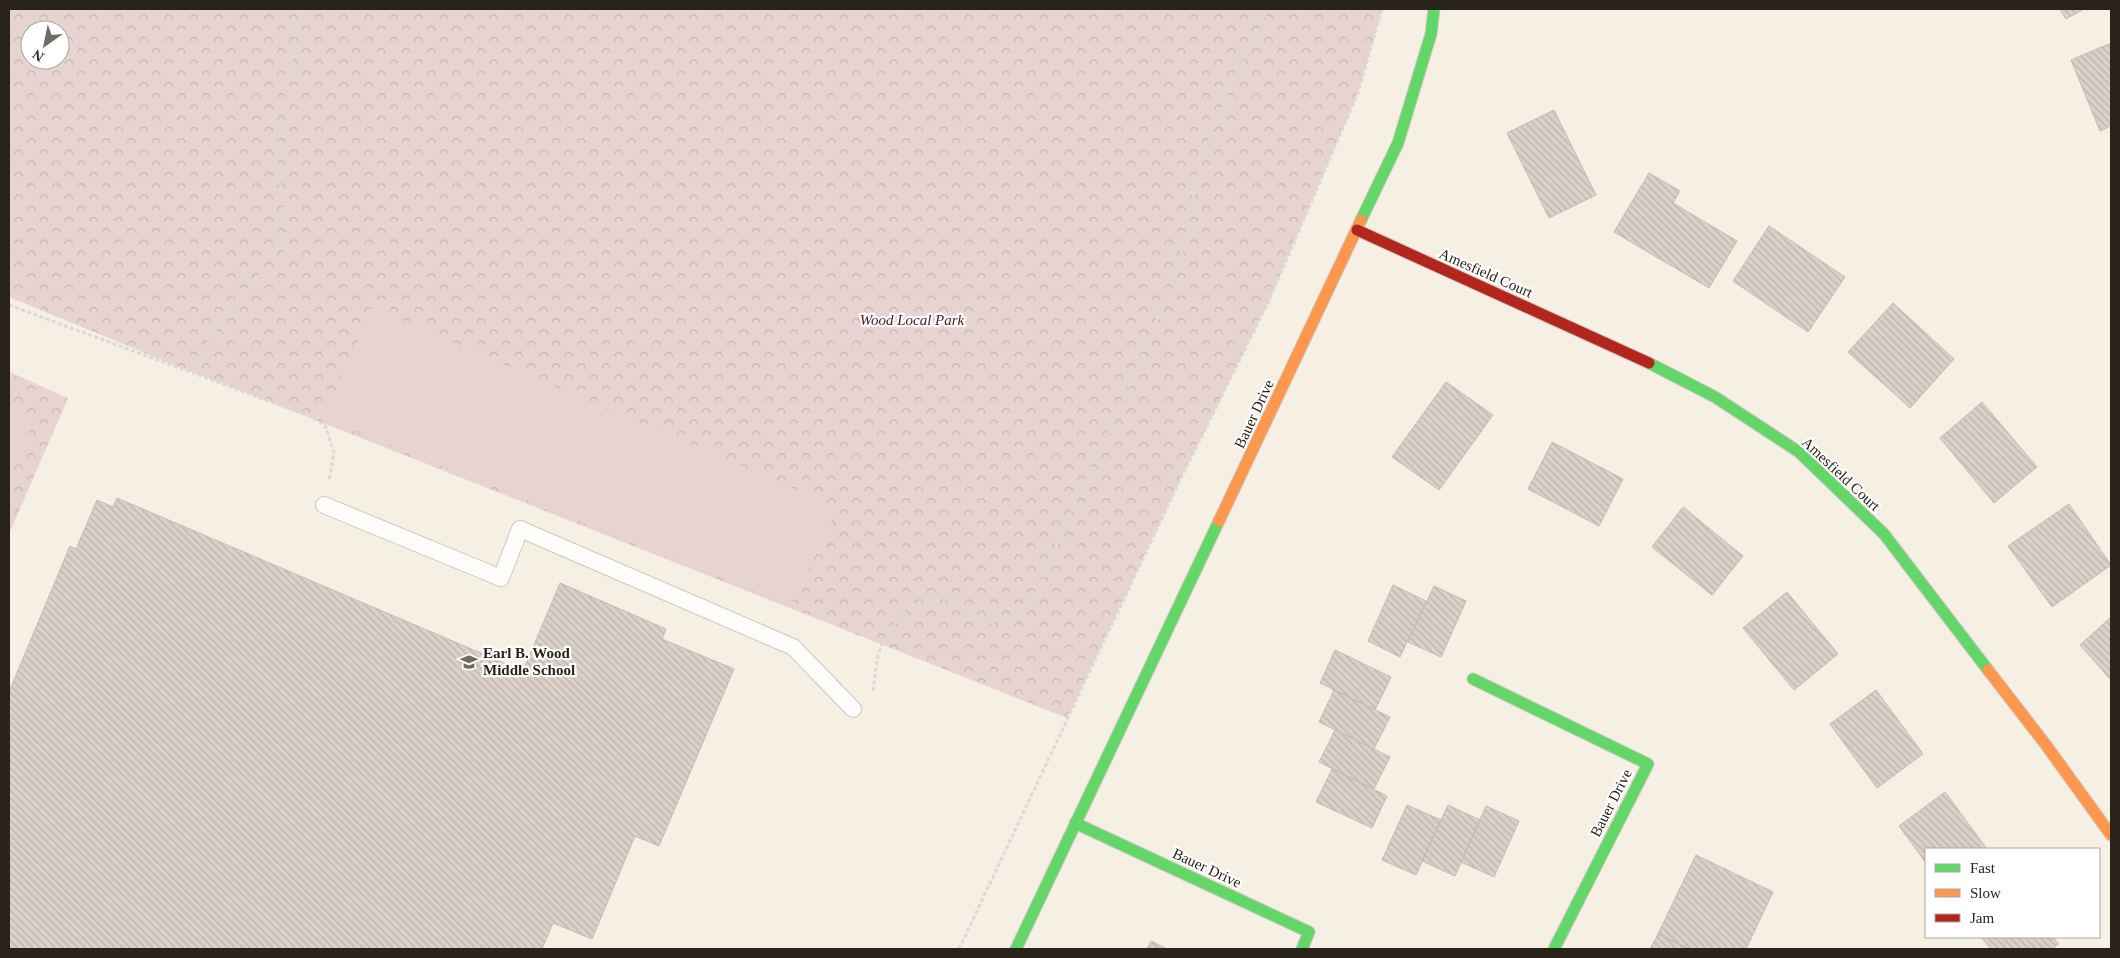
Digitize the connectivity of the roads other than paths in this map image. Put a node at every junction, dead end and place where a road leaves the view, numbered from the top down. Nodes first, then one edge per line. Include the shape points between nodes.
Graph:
1 (1434, 9) edge
2 (1357, 230) junction
3 (324, 505) road end
4 (1473, 679) dead end
5 (853, 709) dead end
6 (1075, 823) junction
7 (2111, 835) edge
8 (1016, 949) edge
9 (1302, 949) edge
10 (1554, 949) edge

1 - 2 street, Bauer Drive via 1431,34 1398,142
2 - 6 street, Bauer Drive
2 - 7 street, Amesfield Court via 1654,365 1714,397 1799,452 1884,534
3 - 5 lane via 501,578 520,529 793,647
4 - 10 street, Bauer Drive via 1648,764
6 - 8 street, Bauer Drive
6 - 9 street, Bauer Drive via 1309,932

